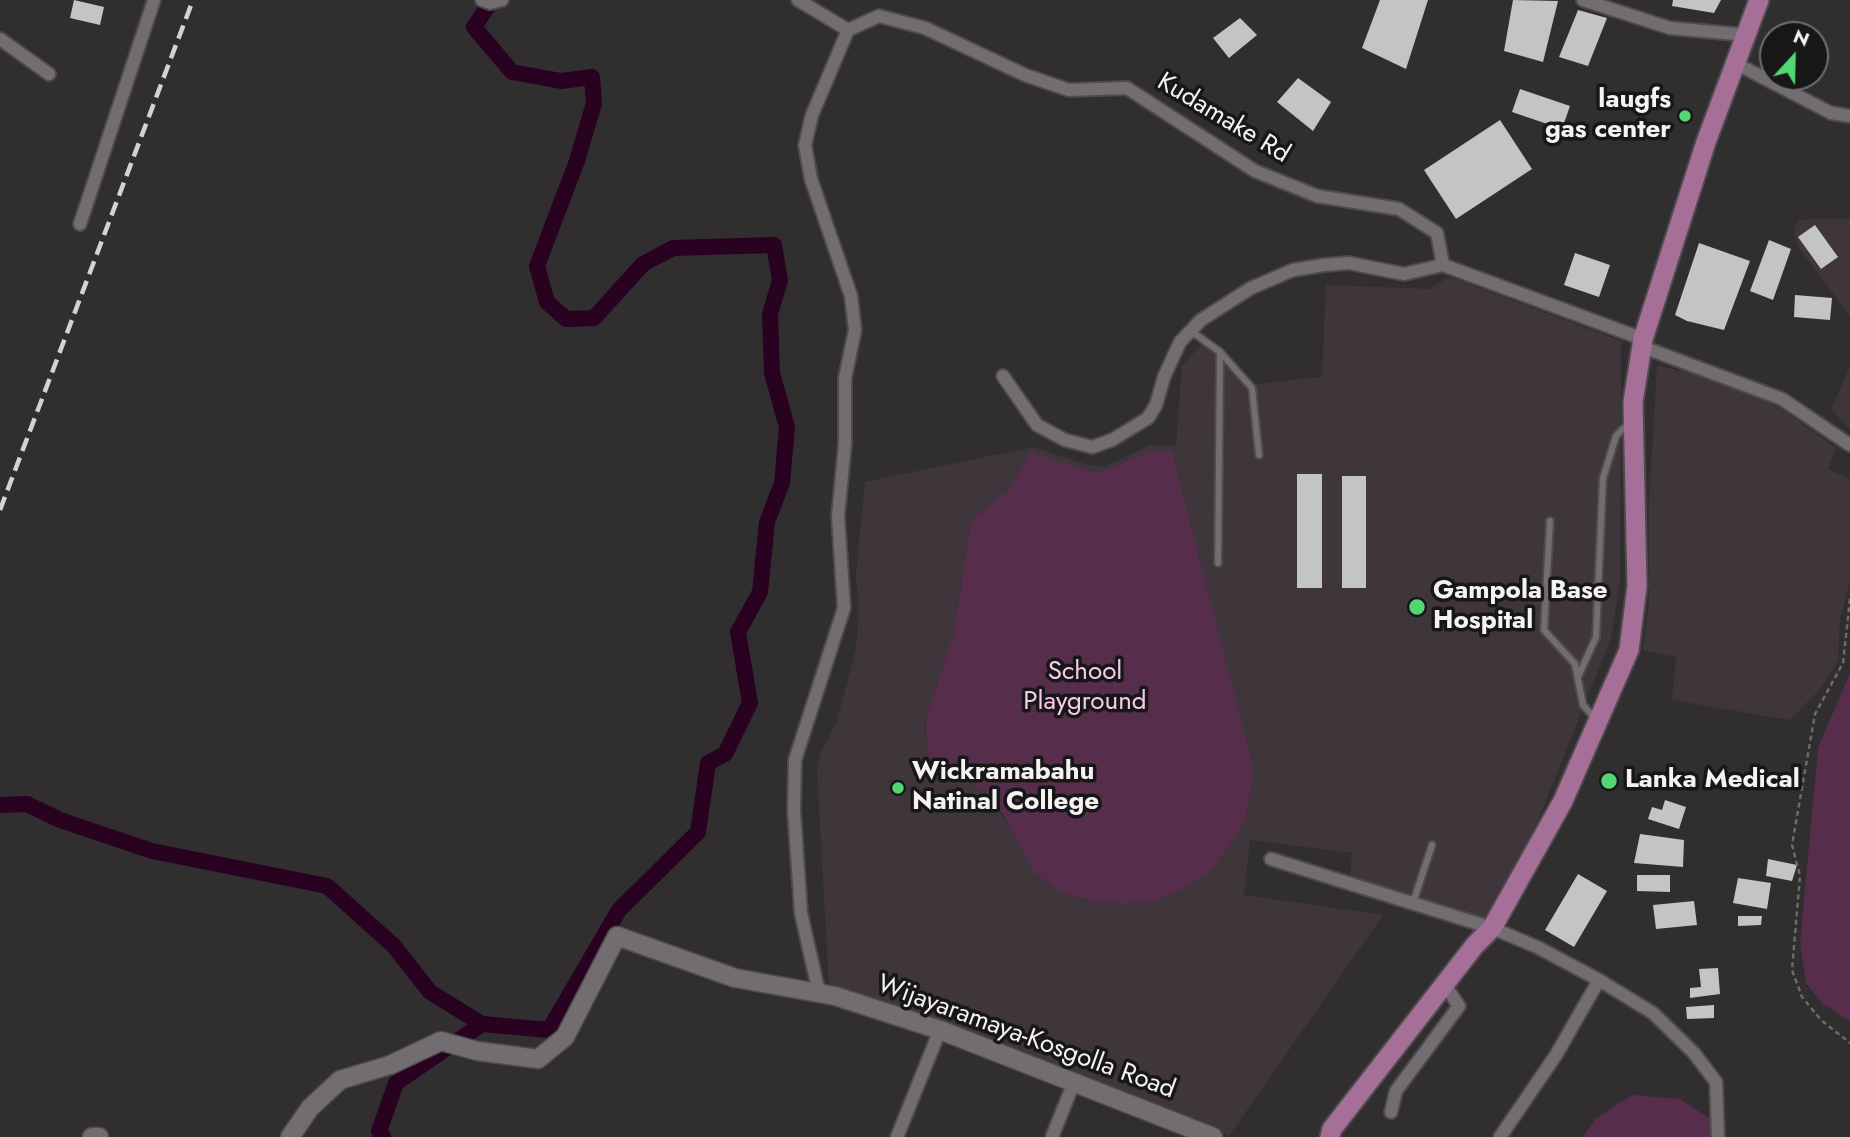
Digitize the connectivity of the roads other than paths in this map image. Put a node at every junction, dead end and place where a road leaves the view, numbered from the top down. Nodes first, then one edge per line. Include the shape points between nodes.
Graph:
1 (154, 0) edge
2 (482, 0) edge
3 (502, 0) edge
4 (798, 0) edge
5 (1583, 0) edge
6 (1759, 0) edge
7 (848, 30) junction
8 (1746, 35) junction
9 (0, 39) edge
10 (1735, 63) junction
11 (49, 74) dead end
12 (1850, 116) edge
13 (80, 224) dead end
14 (1443, 265) junction
15 (1191, 331) junction
16 (1643, 343) junction
17 (1220, 352) junction
18 (1003, 376) dead end
19 (1634, 418) junction
20 (1850, 445) edge
21 (1259, 455) dead end
22 (1550, 521) dead end
23 (1218, 563) dead end
24 (1578, 677) junction
25 (1599, 721) junction
26 (1432, 845) dead end
27 (1271, 859) dead end
28 (1413, 903) junction
29 (1492, 928) junction
30 (1599, 980) junction
31 (1446, 985) junction
32 (819, 993) junction
33 (940, 1030) junction
34 (1074, 1082) junction
35 (1391, 1112) dead end
36 (1205, 1135) edge
37 (92, 1137) edge
38 (99, 1137) edge
39 (290, 1137) edge
40 (897, 1137) edge
41 (1052, 1137) edge
42 (1330, 1137) edge
43 (1500, 1137) edge
44 (1718, 1137) edge

1 - 13 street
2 - 3 street
4 - 7 street
5 - 8 street via 1670,28
6 - 8 main road
7 - 14 street, Kudamake Rd via 878,16 925,28 1025,75 1069,90 1127,88 1255,171 1317,196 1399,209 1437,233
7 - 32 street via 812,115 805,145 811,179 851,296 855,330 845,377 838,516 844,608 796,760 794,811 801,913
8 - 10 main road
9 - 11 street
10 - 12 street via 1831,113
10 - 16 main road
14 - 15 street via 1404,274 1349,264 1293,270 1251,288
14 - 16 street
15 - 17 lane
15 - 18 street via 1180,342 1148,418 1092,447 1065,440 1037,425
16 - 19 main road
16 - 20 street via 1782,400
17 - 21 lane via 1252,388
17 - 23 lane
19 - 24 lane via 1616,436 1603,478 1596,637
19 - 25 main road via 1637,586 1629,650
22 - 24 lane via 1544,630 1576,664
24 - 25 lane via 1583,705
25 - 29 main road via 1563,801
26 - 28 lane
27 - 28 street
28 - 29 street
29 - 30 street
29 - 31 main road
30 - 43 street via 1556,1055
30 - 44 street via 1653,1013 1716,1082
31 - 35 street via 1459,1006 1396,1091
31 - 42 main road
32 - 33 street, Wijayaramaya-Kosgolla Road
32 - 39 street, Wijayaramaya-Kosgolla Road via 735,978 617,936 565,1037 538,1059 441,1041 390,1065 340,1080 310,1108
33 - 34 street, Wijayaramaya-Kosgolla Road
33 - 40 street
34 - 36 street, Wijayaramaya-Kosgolla Road
34 - 41 street
37 - 38 street

